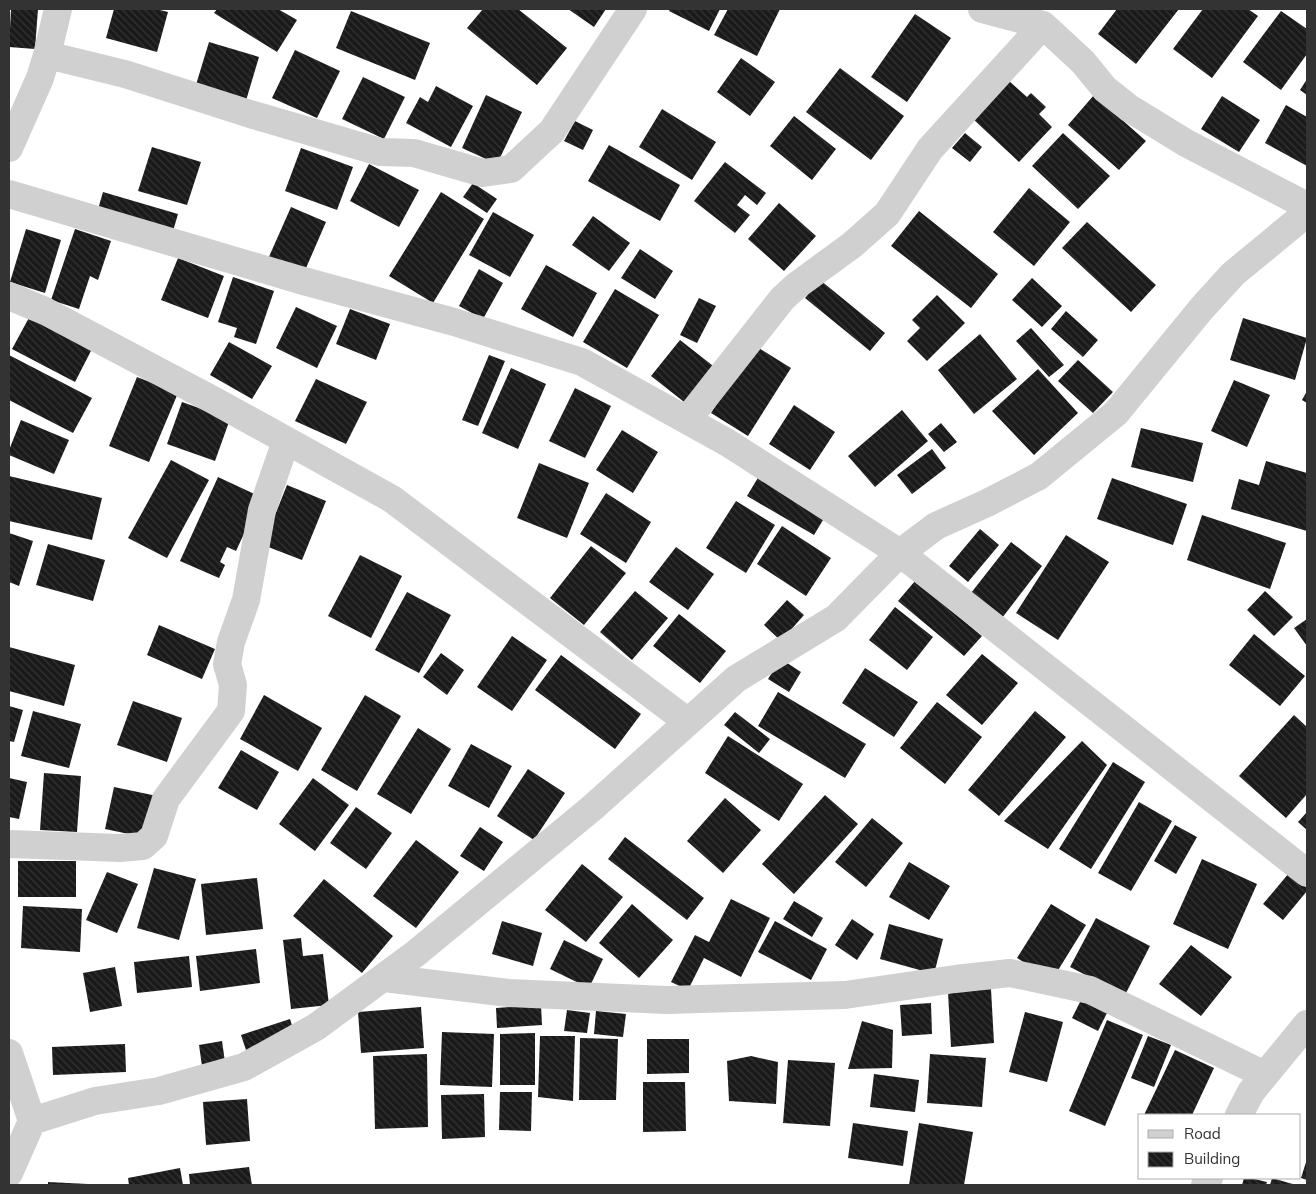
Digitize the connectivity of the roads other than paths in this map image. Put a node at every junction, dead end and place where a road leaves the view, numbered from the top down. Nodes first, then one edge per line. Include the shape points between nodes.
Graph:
1 (58, 9) edge
2 (633, 9) edge
3 (982, 9) edge
4 (1043, 25) junction
5 (47, 55) junction
6 (9, 148) edge
7 (9, 194) edge
8 (1307, 206) edge
9 (1307, 213) edge
10 (9, 296) edge
11 (687, 420) junction
12 (286, 441) junction
13 (900, 553) junction
14 (688, 722) junction
15 (9, 844) edge
16 (1307, 873) edge
17 (384, 978) junction
18 (1307, 1024) edge
19 (9, 1053) edge
20 (1265, 1075) junction
21 (1240, 1114) edge
22 (32, 1121) junction
23 (9, 1174) edge

1 - 5 street
2 - 5 street via 552,131 511,169 483,173 414,153 380,152 125,74
3 - 4 street
4 - 8 street via 1105,89 1129,108 1186,143
4 - 11 street via 930,149 887,214 782,299
5 - 6 street
7 - 11 street via 582,362
9 - 13 street via 1233,274 1116,413 1039,476 936,526
10 - 12 street via 45,311
11 - 13 street
12 - 14 street via 392,499
12 - 15 street via 262,510 246,600 231,642 227,664 234,685 231,711 166,799 154,836 143,846 120,848
13 - 14 street via 836,618 736,679
13 - 16 street
14 - 17 street via 592,808
17 - 20 street via 509,994 666,1000 845,995 1010,973 1090,990
17 - 22 street via 316,1028 244,1067 159,1090 95,1101
18 - 20 street
19 - 22 street
20 - 21 street
22 - 23 street

